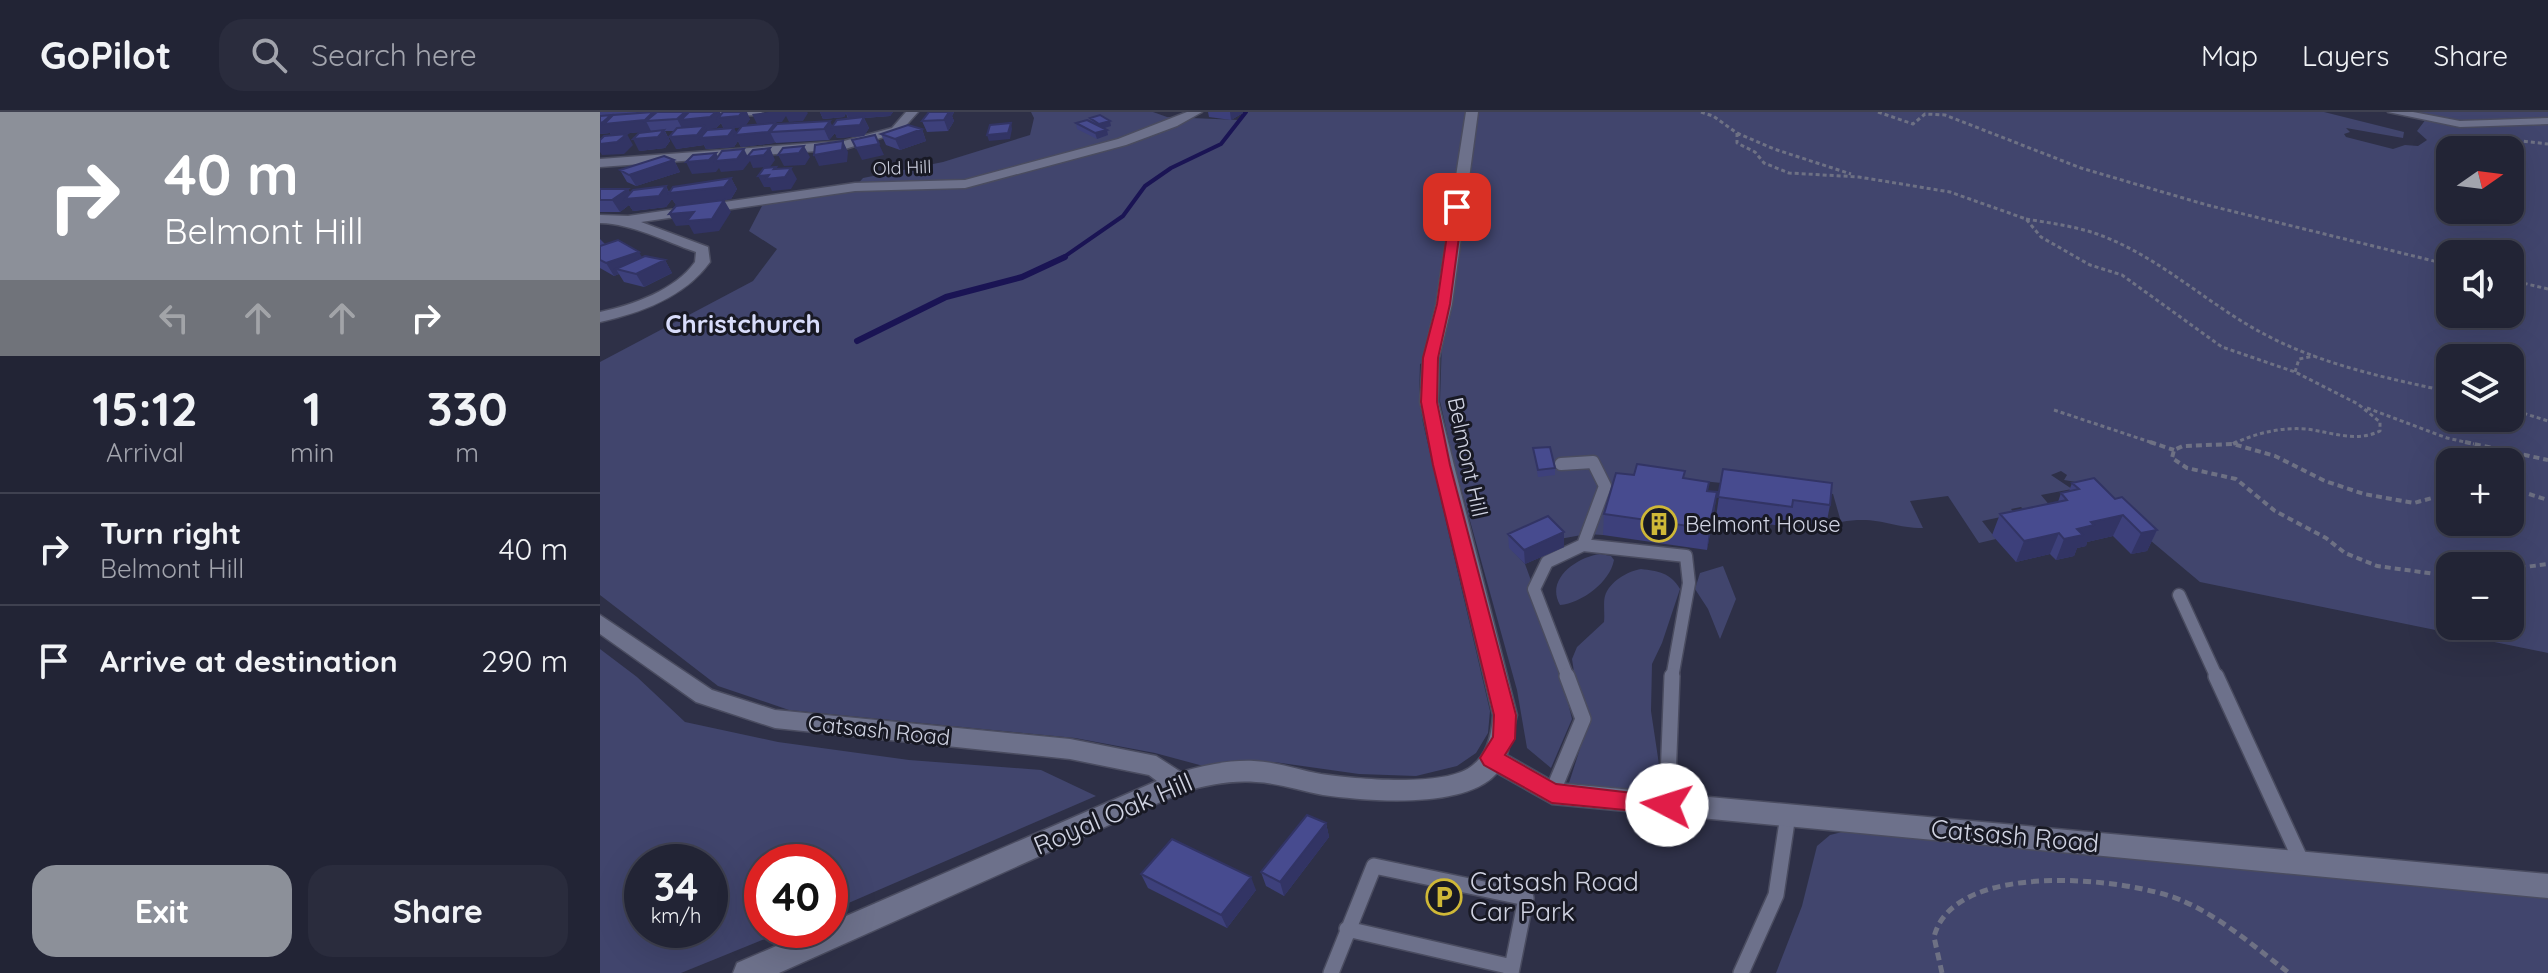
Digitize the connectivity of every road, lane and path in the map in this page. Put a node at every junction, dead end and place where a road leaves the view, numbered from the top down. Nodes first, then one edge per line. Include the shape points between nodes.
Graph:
1 (757, 112) edge
2 (912, 112) edge
3 (1196, 112) edge
4 (1472, 112) edge
5 (1701, 112) edge
6 (1878, 112) edge
7 (2394, 112) edge
8 (1713, 114) edge
9 (710, 115) edge
10 (2548, 121) edge
11 (1737, 133) junction
12 (618, 161) junction
13 (600, 163) edge
14 (1859, 177) junction
15 (600, 178) edge
16 (600, 219) edge
17 (2026, 219) junction
18 (628, 220) junction
19 (2436, 262) edge
20 (2524, 283) edge
21 (2548, 289) edge
22 (600, 317) edge
23 (2317, 356) junction
24 (2295, 372) junction
25 (2436, 389) edge
26 (2358, 404) junction
27 (2054, 410) dead end
28 (2524, 413) edge
29 (2548, 421) edge
30 (2233, 444) junction
31 (2174, 450) junction
32 (2548, 460) edge
33 (1561, 464) dead end
34 (2524, 492) edge
35 (2436, 497) edge
36 (2548, 500) edge
37 (1583, 545) junction
38 (2548, 564) edge
39 (2524, 567) edge
40 (2436, 574) edge
41 (2179, 595) dead end
42 (600, 623) edge
43 (1492, 758) junction
44 (1177, 783) junction
45 (1552, 793) junction
46 (1667, 805) junction
47 (1788, 815) junction
48 (2303, 865) junction
49 (2548, 886) edge
50 (1347, 929) junction
51 (1512, 970) edge
52 (747, 973) edge
53 (1331, 973) edge
54 (1741, 973) edge
55 (1942, 973) edge
56 (2289, 973) edge

1 - 9 street
2 - 12 street via 896,130 845,145
3 - 18 street, Old Hill via 1122,142 965,184 855,187
4 - 43 street, Belmont Hill via 1431,358 1429,402 1505,715 1504,739
5 - 8 path
6 - 19 path via 1913,124 1925,114 1945,115 2081,168
7 - 10 street via 2460,124
8 - 11 path
11 - 14 path
11 - 14 path via 1737,143 1789,173
12 - 13 street
12 - 15 street
14 - 17 path via 1950,192
16 - 18 street, Old Hill
17 - 23 path via 2063,223 2111,238 2154,260 2264,334
17 - 24 path via 2041,237 2090,265 2122,275 2222,347
18 - 22 street via 703,250 705,257 702,266 662,295
20 - 21 path
23 - 24 path via 2299,359
23 - 25 path
24 - 26 path
26 - 30 path via 2380,422 2380,431 2372,436 2289,429 2252,434
26 - 32 path via 2447,438
27 - 31 path
28 - 29 path
30 - 31 path
30 - 35 path via 2364,494 2414,503
31 - 40 path via 2177,464 2236,479 2275,511 2345,553 2377,566
33 - 37 lane via 1593,462 1605,486
34 - 36 path
37 - 45 lane via 1547,562 1534,589 1583,719
37 - 46 lane via 1686,556 1691,569 1667,696
38 - 39 path
41 - 48 lane
42 - 44 street, Catsash Road via 704,696 775,719 1070,749 1156,766
43 - 44 street, Royal Oak Hill via 1478,775 1447,785 1378,789 1244,770
43 - 45 street, Catsash Road
44 - 52 street, Royal Oak Hill
45 - 46 street, Catsash Road
46 - 47 street, Catsash Road
47 - 48 street, Catsash Road
47 - 54 lane via 1776,895
48 - 49 street, Catsash Road
50 - 51 lane
50 - 51 lane via 1374,866 1526,898
50 - 53 lane
55 - 56 path via 1934,950 1935,931 1946,913 1971,894 2012,883 2059,880 2140,886 2183,900

